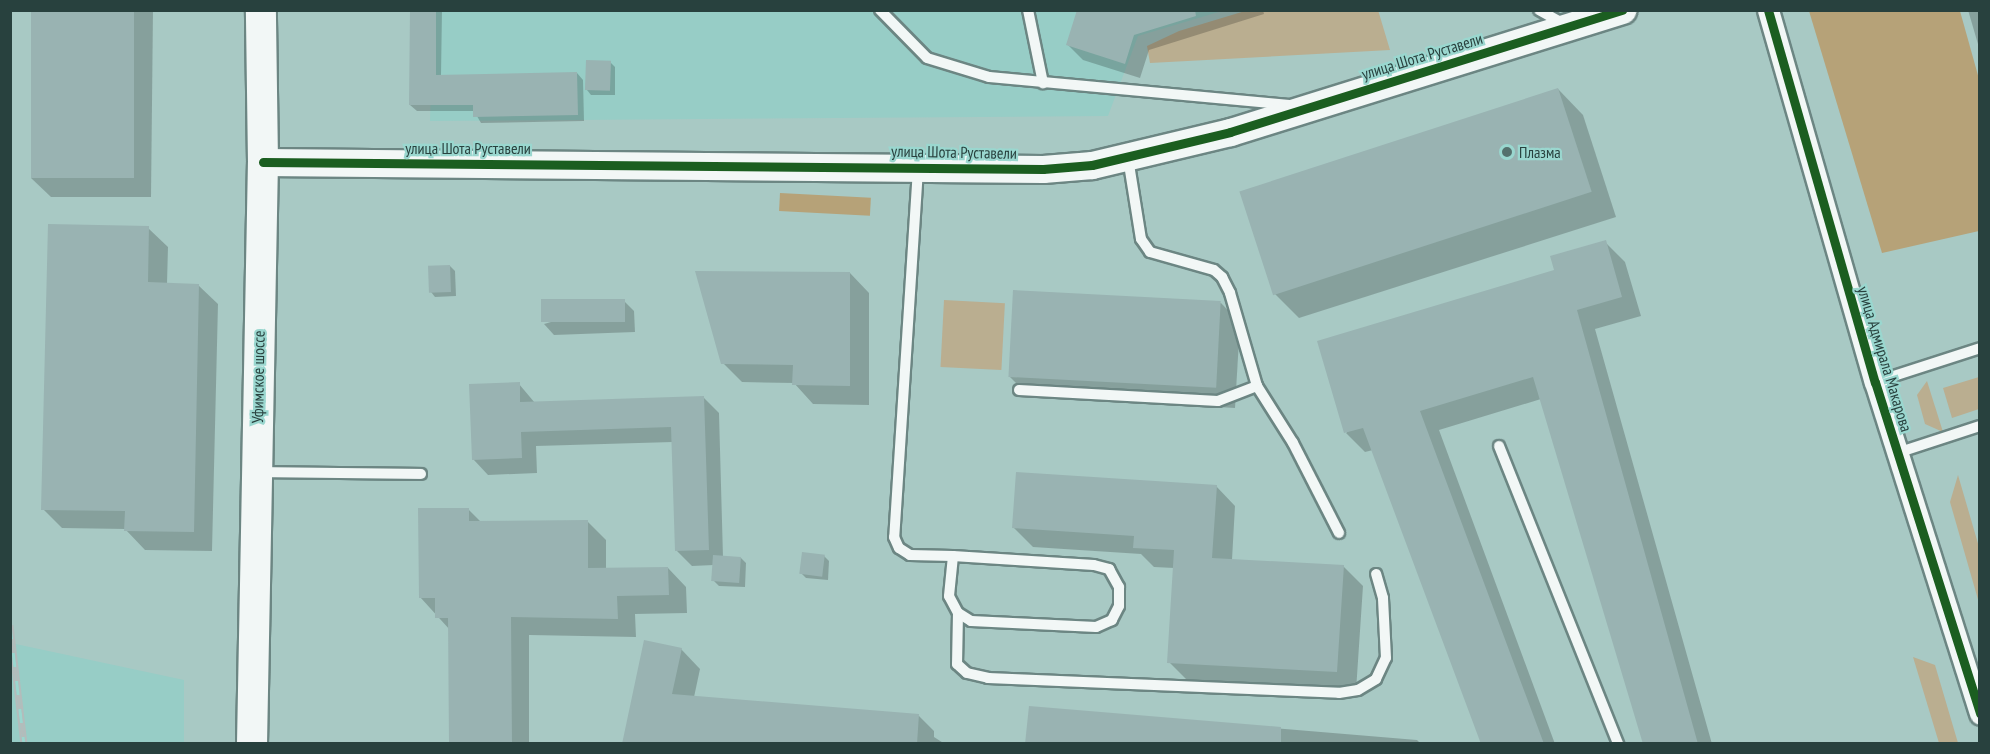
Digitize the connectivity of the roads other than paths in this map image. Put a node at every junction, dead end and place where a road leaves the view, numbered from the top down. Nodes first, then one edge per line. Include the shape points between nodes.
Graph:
1 (261, 10) edge
2 (880, 10) edge
3 (1028, 10) edge
4 (1539, 10) edge
5 (1622, 10) edge
6 (1768, 10) edge
7 (1568, 26) junction
8 (1043, 83) junction
9 (1312, 107) junction
10 (1128, 158) junction
11 (263, 162) junction
12 (918, 165) junction
13 (1980, 348) edge
14 (1875, 382) junction
15 (1257, 386) junction
16 (1019, 390) dead end
17 (1980, 426) edge
18 (1499, 446) dead end
19 (1897, 453) junction
20 (255, 472) junction
21 (421, 474) dead end
22 (1339, 533) dead end
23 (953, 556) junction
24 (1376, 574) dead end
25 (958, 613) junction
26 (1980, 714) edge
27 (252, 744) edge
28 (1618, 744) edge

1 - 11 main road, Уфимское шоссе
2 - 8 lane via 927,58 989,77
3 - 8 lane
4 - 7 lane
5 - 7 street, улица Шота Руставели
6 - 14 street, улица Адмирала Макарова
7 - 9 street, улица Шота Руставели
8 - 9 lane
9 - 10 street, улица Шота Руставели
10 - 12 street, улица Шота Руставели via 1043,169
10 - 15 lane via 1141,239 1150,252 1214,270 1222,277
11 - 12 street, улица Шота Руставели
11 - 20 main road, Уфимское шоссе
12 - 23 lane via 894,537 899,548 910,555
13 - 14 lane
14 - 19 street, улица Адмирала Макарова
15 - 16 lane via 1218,400
15 - 22 lane via 1293,443
17 - 19 lane
18 - 28 lane
19 - 26 street, улица Адмирала Макарова
20 - 21 lane
20 - 27 main road, Уфимское шоссе
23 - 25 lane via 949,596
23 - 25 lane via 1094,565 1109,569 1119,587 1119,606 1112,620 1096,627 971,621
24 - 25 lane via 1383,598 1386,658 1376,680 1358,690 1339,693 988,678 967,673 957,664

